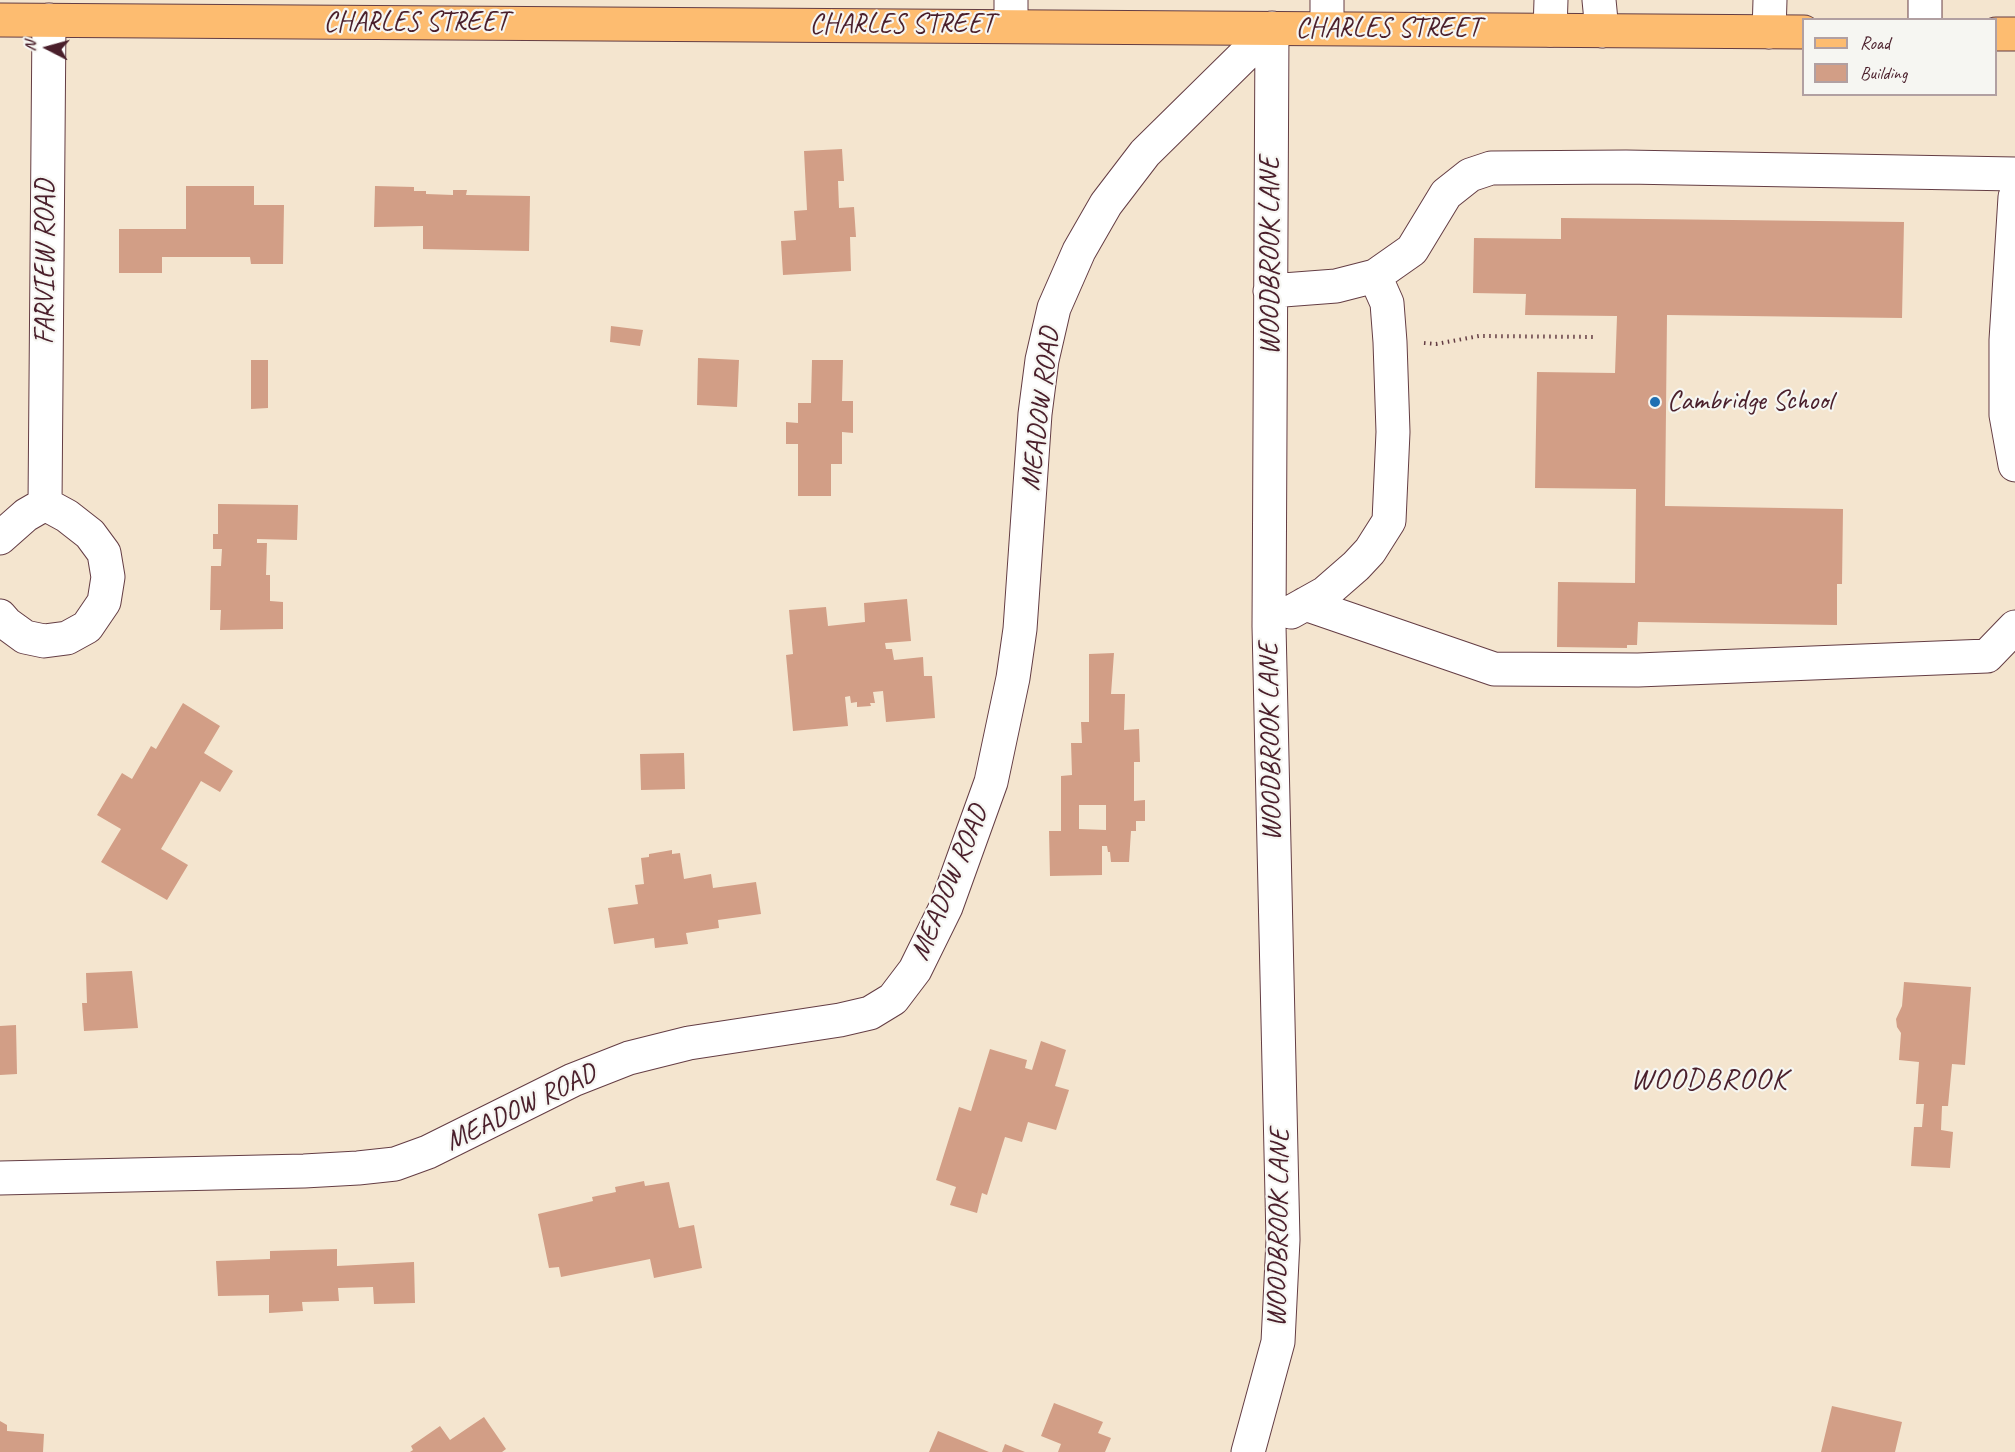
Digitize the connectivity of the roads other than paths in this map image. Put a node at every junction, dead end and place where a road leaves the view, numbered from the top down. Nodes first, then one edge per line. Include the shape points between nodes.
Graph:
1 (1770, 0) edge
2 (1925, 0) edge
3 (130, 11) edge
4 (1011, 13) edge
5 (1327, 14) edge
6 (1551, 15) edge
7 (1600, 15) edge
8 (1924, 18) edge
9 (0, 20) edge
10 (49, 20) junction
11 (1272, 28) junction
12 (1769, 32) junction
13 (1802, 32) edge
14 (1997, 34) edge
15 (2015, 34) edge
16 (2015, 174) edge
17 (2015, 196) edge
18 (1375, 276) junction
19 (1270, 291) junction
20 (2015, 465) edge
21 (45, 504) junction
22 (0, 538) edge
23 (1305, 604) junction
24 (0, 616) edge
25 (1269, 626) junction
26 (2015, 627) edge
27 (0, 1178) edge
28 (1248, 1452) edge

1 - 12 street
2 - 8 street
3 - 4 main road, CHARLES STREET
3 - 10 main road, CHARLES STREET
4 - 11 main road, CHARLES STREET
5 - 6 main road, CHARLES STREET
5 - 11 main road, CHARLES STREET
6 - 7 main road, CHARLES STREET
7 - 12 main road, CHARLES STREET
9 - 10 main road, CHARLES STREET
10 - 21 street, FARVIEW ROAD
11 - 19 street, WOODBROOK LANE
11 - 27 street, MEADOW ROAD via 1145,153 1106,204 1078,251 1054,308 1035,414 1020,629 991,782 946,907 915,970 893,999 870,1013 840,1020 689,1043 629,1058 573,1080 428,1152 395,1164 326,1170
12 - 13 main road, CHARLES STREET
14 - 15 main road
16 - 18 street via 1491,168 1470,176 1446,194 1412,250
17 - 20 street via 2006,340 2006,415
18 - 19 street via 1336,286
18 - 23 street via 1387,303 1390,342 1393,432 1389,521 1356,566 1325,593
19 - 25 street, WOODBROOK LANE
21 - 22 street
21 - 24 street via 90,534 104,553 108,577 104,602 87,627 67,638 44,641 25,637
23 - 25 street
23 - 26 street via 1494,669 1638,670 1987,656
25 - 28 street, WOODBROOK LANE via 1283,1240 1278,1342

